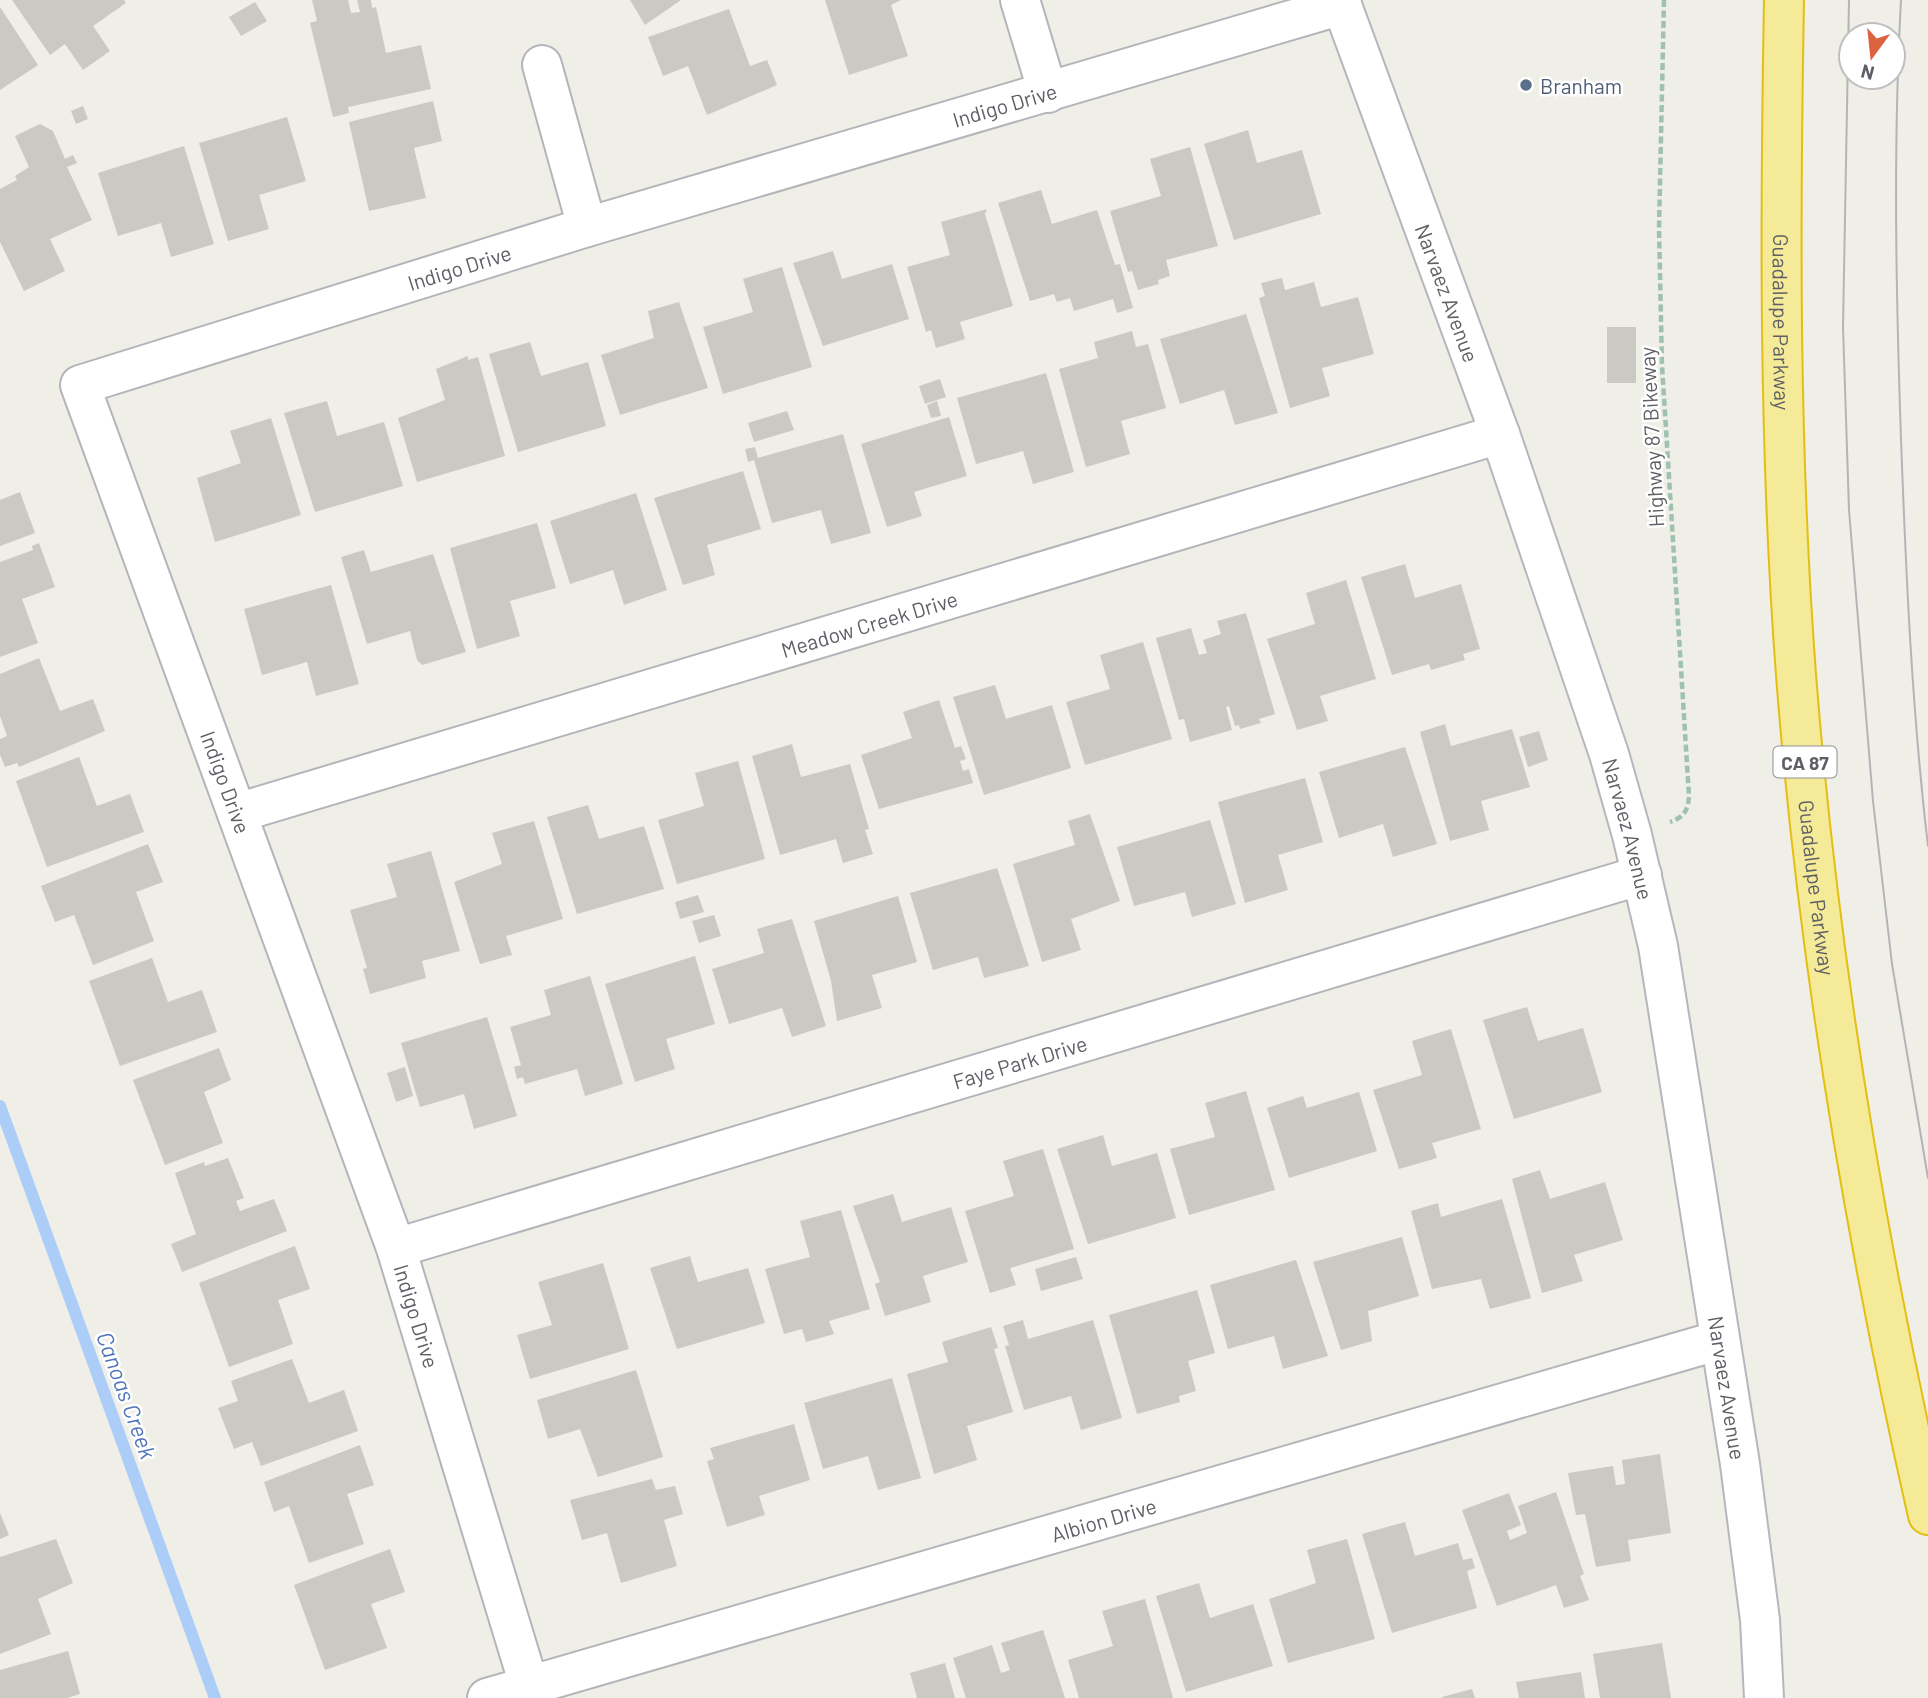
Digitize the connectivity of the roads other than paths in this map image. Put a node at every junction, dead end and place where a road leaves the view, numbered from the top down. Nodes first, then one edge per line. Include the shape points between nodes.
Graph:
1 (1020, 0) edge
2 (1784, 0) edge
3 (1341, 3) edge
4 (542, 65) dead end
5 (1048, 93) junction
6 (587, 227) junction
7 (1500, 434) junction
8 (237, 813) junction
9 (1642, 876) junction
10 (396, 1248) junction
11 (1720, 1339) junction
12 (1928, 1515) edge
13 (529, 1685) junction
14 (487, 1698) edge
15 (1765, 1698) edge

1 - 5 street
2 - 12 highway, Guadalupe Parkway / CA 87 via 1781,334 1796,675 1833,1011 1890,1347
3 - 5 street, Indigo Drive
3 - 7 street, Narvaez Avenue
4 - 6 street
5 - 6 street, Indigo Drive
6 - 8 street, Indigo Drive via 80,385
7 - 8 street, Meadow Creek Drive
7 - 9 street, Narvaez Avenue via 1609,754
8 - 10 street, Indigo Drive
9 - 10 street, Faye Park Drive
9 - 11 street, Narvaez Avenue via 1658,946
10 - 13 street, Indigo Drive
11 - 13 street, Albion Drive
11 - 15 street, Narvaez Avenue via 1751,1540
13 - 14 street, Albion Drive

